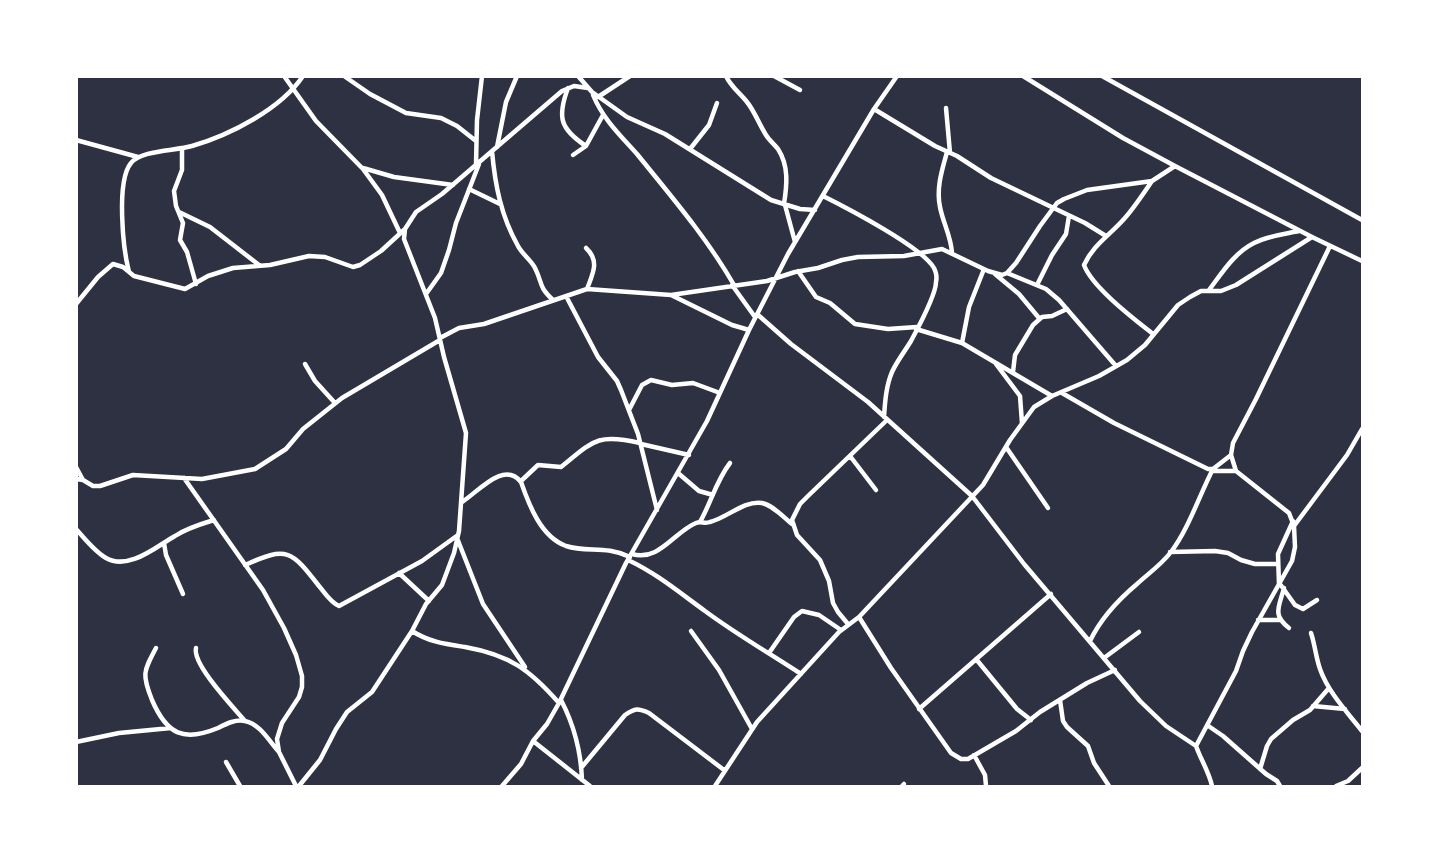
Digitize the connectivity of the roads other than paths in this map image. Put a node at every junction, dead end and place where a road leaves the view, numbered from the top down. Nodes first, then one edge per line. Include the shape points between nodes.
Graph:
1 (284, 76) edge
2 (303, 76) edge
3 (344, 76) edge
4 (482, 76) edge
5 (517, 76) edge
6 (578, 76) edge
7 (630, 76) edge
8 (726, 76) edge
9 (774, 76) edge
10 (897, 76) edge
11 (1023, 76) edge
12 (1102, 76) edge
13 (568, 87) junction
14 (294, 90) junction
15 (590, 90) junction
16 (800, 90) dead end
17 (598, 97) junction
18 (717, 103) dead end
19 (946, 108) dead end
20 (874, 109) junction
21 (603, 115) junction
22 (76, 140) edge
23 (477, 141) junction
24 (586, 146) junction
25 (497, 147) junction
26 (182, 148) junction
27 (690, 149) junction
28 (492, 152) junction
29 (949, 152) junction
30 (573, 155) dead end
31 (138, 157) junction
32 (478, 163) junction
33 (1175, 166) junction
34 (363, 168) junction
35 (1152, 181) junction
36 (456, 184) junction
37 (469, 188) junction
38 (823, 196) junction
39 (500, 204) junction
40 (784, 204) junction
41 (1053, 209) junction
42 (815, 210) junction
43 (179, 212) junction
44 (1069, 216) junction
45 (1362, 220) edge
46 (402, 231) junction
47 (1299, 231) junction
48 (1106, 236) junction
49 (1312, 237) junction
50 (795, 242) junction
51 (1330, 246) junction
52 (586, 248) dead end
53 (918, 253) junction
54 (952, 253) junction
55 (1362, 261) edge
56 (259, 265) junction
57 (984, 269) junction
58 (798, 271) junction
59 (129, 272) junction
60 (993, 272) junction
61 (1007, 273) junction
62 (777, 277) junction
63 (196, 284) junction
64 (733, 285) junction
65 (1037, 285) junction
66 (586, 289) junction
67 (1209, 290) junction
68 (426, 294) junction
69 (671, 295) junction
70 (566, 296) junction
71 (553, 300) junction
72 (76, 304) edge
73 (1067, 309) junction
74 (756, 316) junction
75 (1039, 318) junction
76 (917, 328) junction
77 (748, 330) junction
78 (1153, 334) junction
79 (440, 339) junction
80 (962, 343) junction
81 (995, 362) junction
82 (304, 364) dead end
83 (1116, 366) junction
84 (1013, 372) junction
85 (720, 393) junction
86 (1062, 393) junction
87 (1052, 396) junction
88 (335, 404) junction
89 (629, 410) junction
90 (885, 418) junction
91 (1022, 423) junction
92 (1362, 429) edge
93 (640, 443) junction
94 (1006, 447) junction
95 (689, 455) junction
96 (1231, 455) junction
97 (850, 456) junction
98 (730, 463) dead end
99 (76, 467) edge
100 (1213, 470) junction
101 (1236, 471) junction
102 (678, 473) junction
103 (184, 478) junction
104 (76, 479) edge
105 (83, 480) junction
106 (521, 481) junction
107 (876, 490) dead end
108 (713, 495) junction
109 (972, 496) junction
110 (462, 502) junction
111 (1048, 507) dead end
112 (657, 510) junction
113 (214, 520) junction
114 (700, 522) junction
115 (792, 524) junction
116 (1294, 524) junction
117 (76, 529) edge
118 (457, 537) junction
119 (164, 543) junction
120 (1170, 552) junction
121 (630, 557) junction
122 (1278, 564) junction
123 (245, 565) junction
124 (399, 573) junction
125 (1281, 585) junction
126 (183, 594) dead end
127 (1050, 594) junction
128 (1317, 600) dead end
129 (429, 601) junction
130 (859, 617) junction
131 (1258, 620) junction
132 (1279, 620) junction
133 (848, 624) junction
134 (1289, 628) dead end
135 (841, 630) junction
136 (412, 631) junction
137 (691, 631) dead end
138 (1139, 632) dead end
139 (1311, 633) dead end
140 (1090, 641) junction
141 (156, 648) dead end
142 (196, 648) dead end
143 (769, 653) junction
144 (1104, 658) junction
145 (976, 659) junction
146 (526, 670) junction
147 (1114, 670) junction
148 (801, 674) junction
149 (1329, 688) junction
150 (1060, 700) junction
151 (560, 701) junction
152 (1313, 706) junction
153 (919, 709) junction
154 (1345, 710) junction
155 (1031, 720) junction
156 (245, 721) junction
157 (1207, 725) junction
158 (171, 728) junction
159 (752, 729) junction
160 (1362, 731) edge
161 (533, 741) junction
162 (76, 742) edge
163 (1196, 746) junction
164 (279, 752) junction
165 (974, 755) junction
166 (226, 762) dead end
167 (581, 768) junction
168 (1362, 768) edge
169 (1260, 769) junction
170 (724, 770) junction
171 (582, 780) junction
172 (240, 786) edge
173 (297, 786) edge
174 (502, 786) edge
175 (590, 786) edge
176 (715, 786) edge
177 (986, 786) edge
178 (1109, 786) edge
179 (1212, 786) edge
180 (1280, 786) edge
181 (1336, 786) edge

1 - 14 street
2 - 14 street
3 - 23 street via 406,113 441,118
4 - 23 street
5 - 25 street via 506,102
6 - 15 street
7 - 17 street
8 - 40 street via 783,159
9 - 16 street
10 - 20 street
11 - 33 street
12 - 45 street
13 - 15 street
13 - 24 street via 562,107 563,126
13 - 25 street
14 - 26 street via 248,122
14 - 34 street via 316,121
15 - 17 street
15 - 21 street
17 - 27 street via 627,117
18 - 27 street via 709,125
19 - 29 street
20 - 29 street
20 - 38 street
21 - 24 street
21 - 64 street via 687,217
22 - 31 street
23 - 32 street
24 - 30 street
25 - 28 street
26 - 31 street
26 - 43 street via 182,170 174,191
27 - 40 street via 771,200
28 - 32 street
28 - 39 street
29 - 41 street
29 - 54 street via 939,180 940,206
31 - 59 street via 125,177 122,204 124,255
32 - 36 street
32 - 37 street
33 - 35 street
33 - 47 street
34 - 36 street via 394,177
34 - 46 street
35 - 41 street via 1087,190 1064,199
35 - 48 street
36 - 46 street via 416,212
37 - 39 street
37 - 68 street via 441,273
38 - 42 street
38 - 53 street
39 - 71 street via 511,234
40 - 42 street via 804,211
40 - 50 street
41 - 44 street
41 - 61 street
42 - 50 street
43 - 56 street via 210,227
43 - 63 street via 183,223 179,236
44 - 48 street
44 - 65 street via 1066,234
46 - 56 street via 360,266 309,256
46 - 68 street
47 - 49 street
47 - 67 street via 1255,242 1235,257
48 - 78 street via 1088,256 1084,265 1087,273
49 - 51 street
49 - 67 street via 1242,282 1221,291
50 - 62 street
51 - 55 street
51 - 96 street via 1233,442
52 - 66 street via 595,262
53 - 54 street via 942,249
53 - 58 street via 858,257
53 - 76 street via 933,267 937,284
54 - 57 street
56 - 63 street via 232,268
57 - 60 street
57 - 80 street via 969,307
58 - 62 street
58 - 76 street via 816,297 830,303 855,324
59 - 63 street via 185,289
59 - 72 street via 117,264 109,266
60 - 61 street
60 - 75 street
61 - 65 street
62 - 64 street
62 - 74 street
64 - 69 street
64 - 74 street
65 - 73 street
66 - 69 street
66 - 70 street
67 - 78 street via 1178,305
68 - 79 street
69 - 77 street
70 - 71 street
70 - 89 street via 601,362 617,381
71 - 79 street via 484,324 459,328
73 - 75 street
73 - 83 street
74 - 77 street
74 - 90 street
75 - 84 street via 1015,355
76 - 80 street
76 - 90 street via 891,373
77 - 85 street
78 - 83 street
79 - 88 street
79 - 110 street via 466,433
80 - 81 street
81 - 84 street
81 - 91 street via 1020,396
82 - 88 street
83 - 86 street
84 - 87 street
85 - 89 street via 693,383 672,385 651,380 642,385
85 - 95 street
86 - 87 street
86 - 100 street via 1114,423
87 - 91 street via 1034,407
88 - 103 street via 303,429 286,449 255,470 202,480
89 - 93 street
90 - 97 street
90 - 109 street
91 - 94 street
92 - 116 street
93 - 95 street
93 - 106 street via 600,439 561,467 538,465
93 - 112 street
94 - 109 street
94 - 111 street
95 - 102 street
96 - 100 street
96 - 101 street
97 - 107 street
97 - 115 street via 800,504
98 - 108 street
99 - 105 street
100 - 101 street
100 - 120 street
101 - 116 street via 1290,513
102 - 108 street via 699,491
102 - 112 street
103 - 105 street via 133,475 100,486
103 - 113 street
104 - 105 street
106 - 110 street via 504,474
106 - 121 street via 537,520 558,541 574,547 614,550
108 - 114 street
109 - 127 street
109 - 130 street
110 - 118 street
112 - 121 street
113 - 119 street via 198,524
113 - 123 street
114 - 115 street via 708,523 758,503 772,508
114 - 121 street via 654,552
115 - 133 street via 820,560 833,603
116 - 122 street via 1278,555
116 - 125 street via 1295,547
117 - 119 street via 112,561 142,556
118 - 124 street
118 - 129 street via 447,573
118 - 146 street via 483,604
119 - 126 street
120 - 122 street via 1215,551 1255,564
120 - 140 street via 1112,607
121 - 143 street
121 - 151 street
122 - 125 street
123 - 124 street via 281,552 288,555 339,606
123 - 164 street via 284,628 302,676 299,697 282,723
124 - 129 street
125 - 128 street via 1298,608
125 - 131 street
125 - 132 street
127 - 140 street
127 - 145 street
129 - 136 street
130 - 133 street
130 - 153 street
131 - 132 street
131 - 157 street
132 - 134 street
133 - 135 street
135 - 143 street via 819,615 802,611
135 - 148 street
136 - 146 street via 437,644 467,647 509,660
136 - 173 street via 372,692 347,712 320,760
137 - 159 street via 719,670
138 - 144 street
139 - 149 street
140 - 144 street
141 - 158 street via 145,668 145,678 159,715
142 - 156 street via 202,667
143 - 148 street
144 - 147 street
145 - 153 street
145 - 155 street via 1017,709
146 - 151 street
147 - 150 street
147 - 163 street via 1155,717
148 - 159 street
149 - 152 street
149 - 154 street
150 - 155 street
150 - 178 street via 1063,721 1088,746
151 - 161 street
151 - 167 street via 578,744
152 - 154 street
152 - 169 street via 1271,739
153 - 165 street via 955,756 968,759
154 - 160 street
155 - 165 street
156 - 158 street via 232,721 200,735 182,735
156 - 164 street via 258,728
157 - 163 street
157 - 169 street
158 - 162 street
159 - 170 street
161 - 171 street
161 - 174 street via 521,764
163 - 179 street
164 - 173 street
165 - 177 street via 985,775
166 - 172 street
167 - 170 street via 624,715 639,708
167 - 171 street
168 - 181 street
169 - 180 street
170 - 176 street
171 - 175 street

